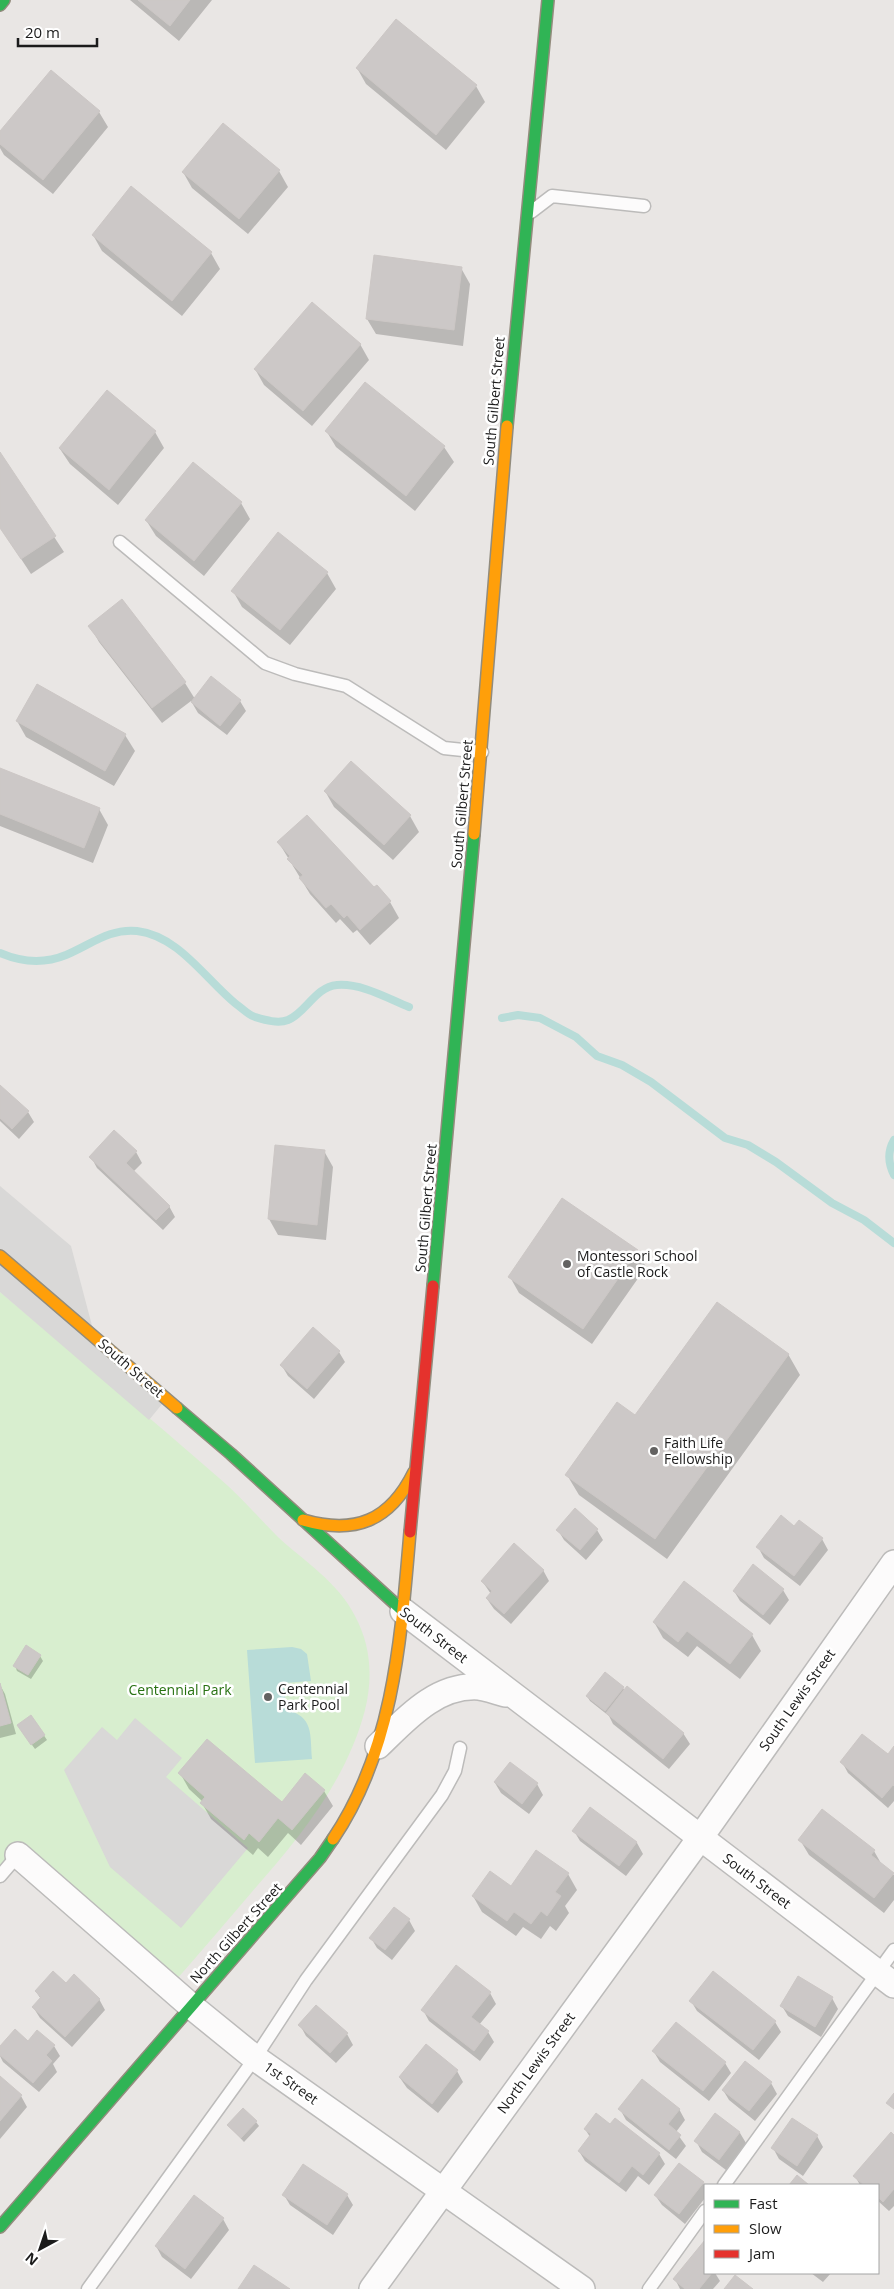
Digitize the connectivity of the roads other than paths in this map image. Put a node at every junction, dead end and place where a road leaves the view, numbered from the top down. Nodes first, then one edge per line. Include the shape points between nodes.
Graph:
1 (4, 0) edge
2 (548, 0) edge
3 (0, 4) edge
4 (644, 206) dead end
5 (529, 214) junction
6 (120, 542) dead end
7 (482, 752) junction
8 (0, 1256) edge
9 (418, 1462) junction
10 (301, 1519) junction
11 (894, 1563) edge
12 (403, 1611) junction
13 (511, 1695) junction
14 (378, 1746) junction
15 (460, 1748) dead end
16 (700, 1838) junction
17 (18, 1855) joint
18 (0, 1876) edge
19 (894, 1950) edge
20 (886, 1979) edge
21 (191, 2006) junction
22 (255, 2058) junction
23 (725, 2184) edge
24 (443, 2189) junction
25 (704, 2213) edge
26 (0, 2227) edge
27 (88, 2289) edge
28 (372, 2289) edge
29 (582, 2289) edge
30 (649, 2289) edge

1 - 3 street
2 - 5 street, South Gilbert Street
4 - 5 lane via 552,196
5 - 7 street, South Gilbert Street via 513,348
6 - 7 lane via 265,663 346,686 444,748
7 - 9 street, South Gilbert Street
8 - 10 street, South Street via 231,1454
9 - 10 street via 410,1482 393,1506 366,1522 330,1528
9 - 12 street, South Gilbert Street
10 - 12 street, South Street
11 - 16 street, South Lewis Street
12 - 13 street, South Street
12 - 14 street, North Gilbert Street via 387,1714
13 - 14 street via 478,1687 449,1691 419,1708
13 - 16 street, South Street
14 - 21 street, North Gilbert Street via 348,1817 326,1850
15 - 22 lane via 455,1772 442,1795 306,1980
16 - 20 street, South Street
16 - 24 street, North Lewis Street
17 - 18 lane
17 - 21 street, 1st Street
19 - 20 lane
20 - 23 lane
21 - 22 street, 1st Street
21 - 26 street, North Gilbert Street
22 - 24 street, 1st Street
22 - 27 lane
24 - 28 street, North Lewis Street
24 - 29 street, 1st Street
25 - 30 lane

